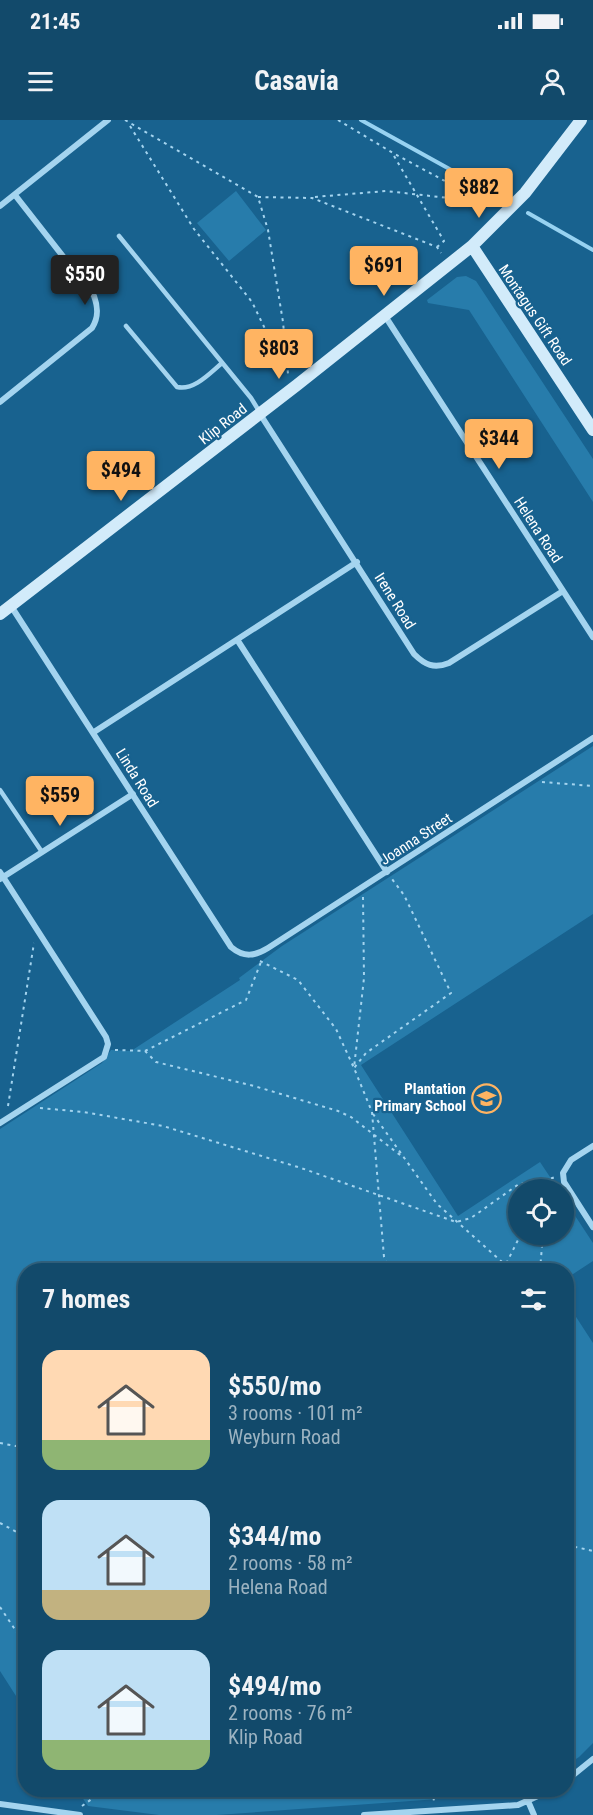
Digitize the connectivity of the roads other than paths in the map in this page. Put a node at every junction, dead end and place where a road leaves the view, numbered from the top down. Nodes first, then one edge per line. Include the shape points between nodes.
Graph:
1 (108, 120) edge
2 (581, 120) edge
3 (15, 195) junction
4 (0, 206) edge
5 (119, 236) dead end
6 (471, 246) junction
7 (385, 316) junction
8 (126, 327) dead end
9 (222, 363) junction
10 (0, 402) edge
11 (260, 414) junction
12 (593, 430) edge
13 (357, 562) junction
14 (563, 591) junction
15 (11, 606) junction
16 (0, 614) edge
17 (593, 637) edge
18 (238, 641) junction
19 (94, 732) junction
20 (593, 738) edge
21 (0, 790) edge
22 (133, 794) junction
23 (42, 852) junction
24 (387, 872) junction
25 (1, 876) edge
26 (252, 955) joint
27 (0, 1124) edge
28 (593, 1146) edge
29 (593, 1227) edge
30 (593, 1759) edge
31 (574, 1774) edge
32 (536, 1797) edge
33 (528, 1801) junction
34 (0, 1804) edge
35 (435, 1814) edge
36 (80, 1815) edge
37 (364, 1815) edge
38 (371, 1815) edge
39 (534, 1815) edge

1 - 3 street
2 - 6 street, Klip Road via 525,193
3 - 4 street
3 - 10 street via 93,296 97,315 92,328
5 - 9 lane
6 - 7 street, Klip Road
6 - 12 street, Montagus Gift Road
7 - 11 street, Klip Road
7 - 14 street, Helena Road
8 - 9 lane via 177,387 192,386
9 - 11 lane via 255,402
11 - 13 street, Irene Road
11 - 15 street, Klip Road
13 - 14 street, Irene Road via 414,654 432,667 449,663
13 - 18 street
14 - 17 street, Helena Road
15 - 16 street, Klip Road
15 - 19 street, Linda Road
18 - 19 street
18 - 24 street
19 - 22 street, Linda Road
20 - 24 street, Joanna Street
21 - 23 lane
22 - 23 street
22 - 26 street, Linda Road via 231,947
23 - 25 street
24 - 26 street, Joanna Street
25 - 27 street via 106,1037 108,1050 104,1057
28 - 29 street via 571,1160 563,1173 564,1182
30 - 31 street
32 - 33 street
33 - 35 street
33 - 39 street
34 - 36 street
35 - 38 street
37 - 38 street

